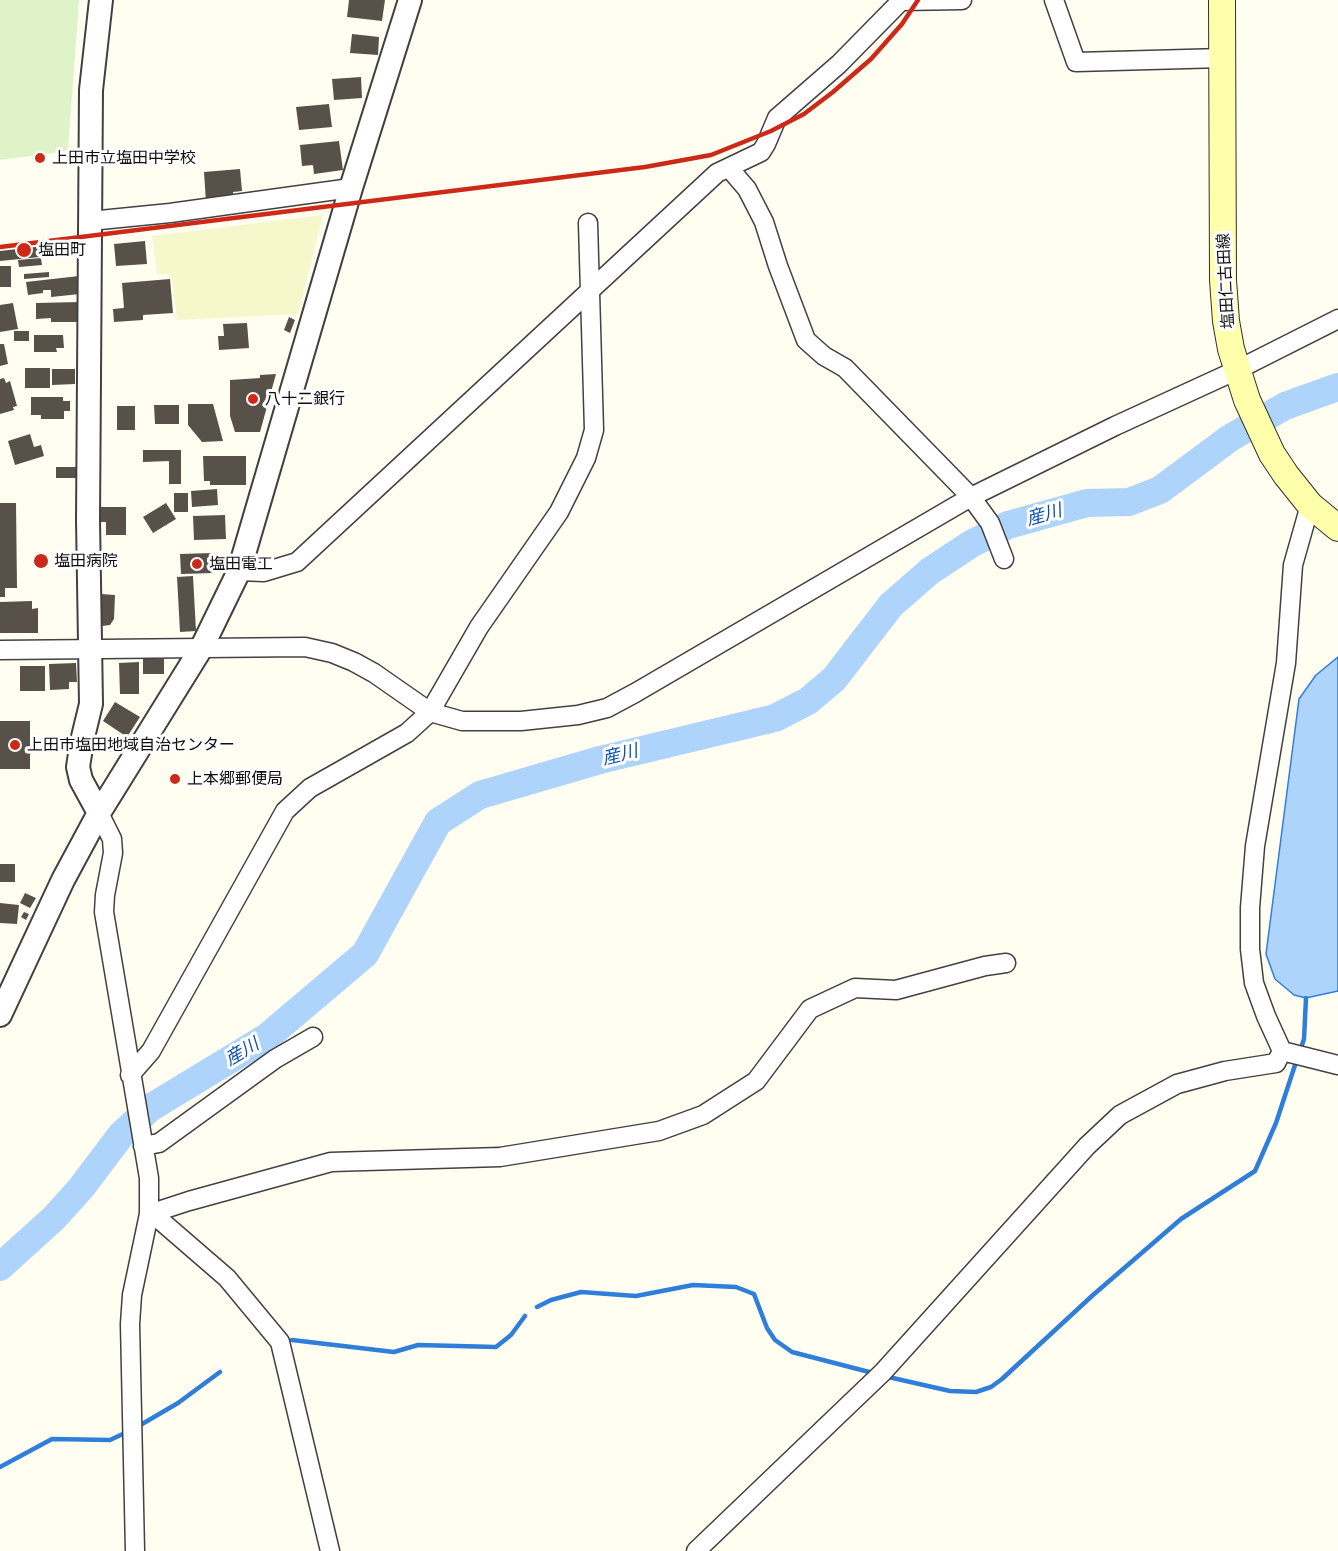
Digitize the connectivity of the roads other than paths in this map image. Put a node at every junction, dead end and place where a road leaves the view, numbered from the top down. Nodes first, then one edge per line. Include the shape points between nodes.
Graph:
1 (101, 0) edge
2 (410, 0) edge
3 (962, 0) edge
4 (1054, 0) edge
5 (1222, 0) edge
6 (901, 1) edge
7 (1222, 58) junction
8 (729, 168) junction
9 (351, 188) junction
10 (90, 221) junction
11 (588, 223) dead end
12 (591, 289) junction
13 (1338, 320) edge
14 (1237, 370) junction
15 (971, 498) junction
16 (1311, 505) junction
17 (1338, 528) edge
18 (1004, 559) dead end
19 (239, 571) junction
20 (202, 647) junction
21 (90, 649) junction
22 (0, 650) edge
23 (429, 712) junction
24 (99, 813) junction
25 (1006, 963) dead end
26 (0, 1015) edge
27 (313, 1037) dead end
28 (1282, 1051) junction
29 (1338, 1065) edge
30 (132, 1081) junction
31 (143, 1144) junction
32 (151, 1214) junction
33 (135, 1551) edge
34 (330, 1551) edge
35 (696, 1551) edge

1 - 10 street via 91,90
2 - 9 street
3 - 6 street
4 - 7 street via 1076,62
5 - 7 main road, 塩田仁古田線
6 - 8 street via 839,64 777,118 761,152
7 - 14 main road, 塩田仁古田線 via 1223,280 1226,321
8 - 12 street via 717,173
8 - 15 street via 747,189 764,222 806,340 845,368
9 - 10 street
9 - 19 street
10 - 21 street
11 - 12 street
12 - 19 street via 297,562 264,572
12 - 23 street via 594,430 586,458 560,512 479,627
13 - 14 street
14 - 15 street
14 - 16 main road, 塩田仁古田線 via 1272,454
15 - 18 street via 990,523
15 - 23 street via 607,708 578,716 521,721 462,721
16 - 17 main road, 塩田仁古田線
16 - 28 street via 1293,565 1286,663 1255,846 1250,908 1254,983
19 - 20 street
20 - 21 street
20 - 23 street via 305,647 332,653 374,673
20 - 24 street
21 - 22 street
21 - 24 street via 91,704 78,767
23 - 30 street via 406,733 310,788 285,811
24 - 26 street
24 - 30 street via 112,839 104,912
25 - 32 street via 896,990 855,988 810,1009 756,1081 703,1114 659,1131 500,1157 331,1162
27 - 31 street via 275,1059 159,1143
28 - 29 street
28 - 35 street via 1276,1063 1177,1084 1120,1115 1087,1146 883,1372
30 - 31 street
31 - 32 street
32 - 33 street via 132,1294 130,1324
32 - 34 street via 228,1278 280,1342

